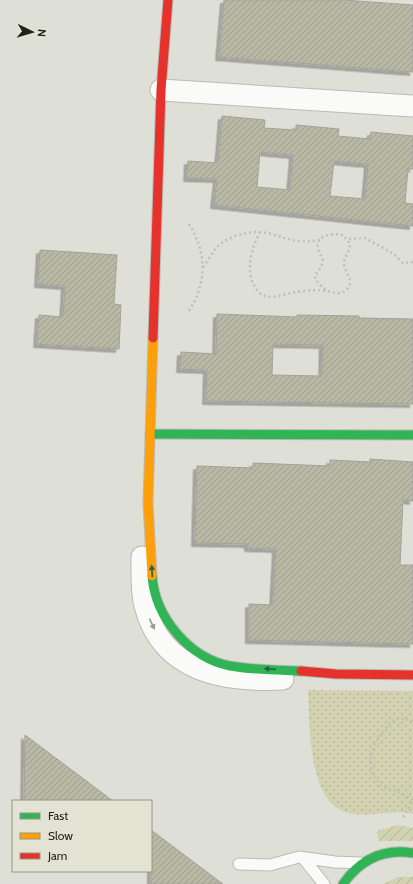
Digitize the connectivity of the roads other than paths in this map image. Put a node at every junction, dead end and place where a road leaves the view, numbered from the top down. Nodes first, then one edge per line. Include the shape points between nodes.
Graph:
1 (168, 0) edge
2 (161, 90) junction
3 (413, 106) edge
4 (150, 434) junction
5 (413, 435) edge
6 (148, 503) joint
7 (336, 674) joint
8 (413, 674) edge
9 (413, 853) edge
10 (303, 858) junction
11 (361, 863) junction
12 (239, 864) dead end
13 (324, 884) edge
14 (343, 884) edge

1 - 2 street
2 - 3 street
2 - 4 street
4 - 5 street
4 - 6 street
6 - 7 street via 142,555 145,606 153,626 165,645 181,660 201,671 222,677 281,679
7 - 8 street
9 - 11 street via 386,852
10 - 11 lane
10 - 12 lane via 294,857 270,865
10 - 13 lane
11 - 14 street

